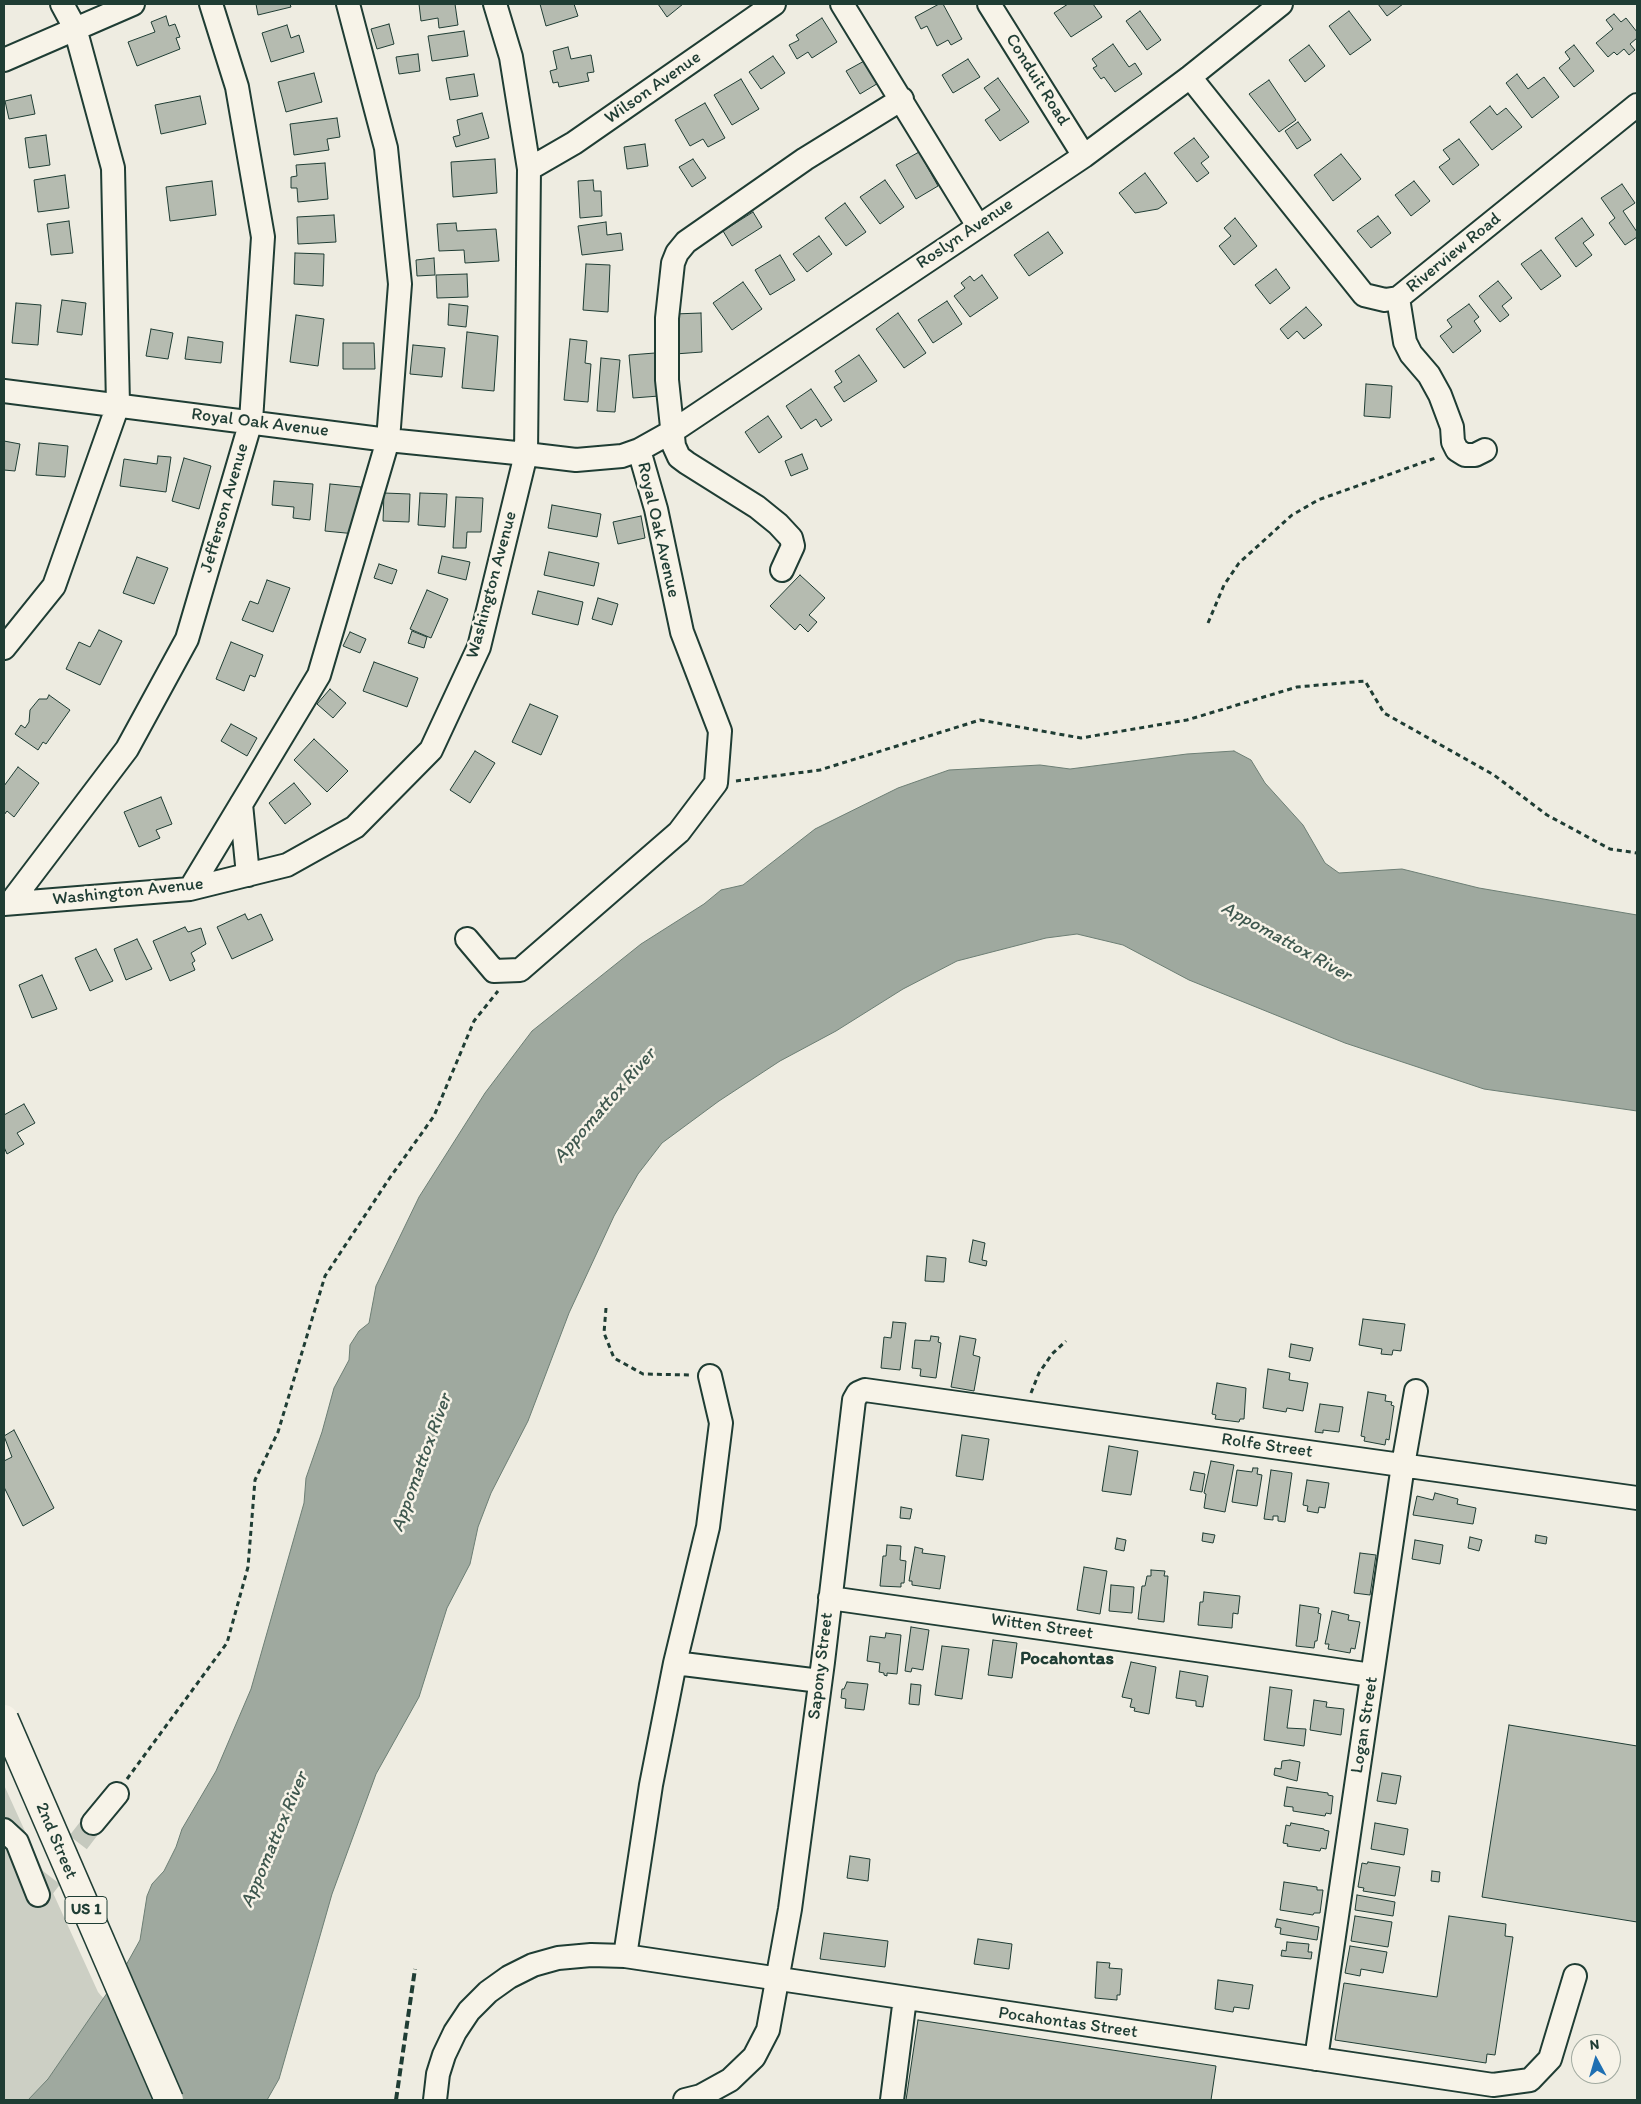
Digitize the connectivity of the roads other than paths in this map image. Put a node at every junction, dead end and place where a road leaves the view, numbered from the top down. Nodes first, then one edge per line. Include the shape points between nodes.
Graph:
1 (62, 4) edge
2 (133, 4) edge
3 (211, 4) edge
4 (348, 4) edge
5 (495, 4) edge
6 (774, 4) edge
7 (842, 4) edge
8 (989, 4) edge
9 (1281, 4) edge
10 (75, 28) junction
11 (4, 60) edge
12 (1190, 77) junction
13 (902, 99) junction
14 (1637, 105) edge
15 (1084, 156) junction
16 (529, 169) junction
17 (978, 226) junction
18 (1398, 298) junction
19 (4, 392) edge
20 (118, 405) junction
21 (251, 422) junction
22 (673, 431) junction
23 (388, 440) junction
24 (639, 450) junction
25 (1485, 450) dead end
26 (526, 454) junction
27 (782, 570) dead end
28 (4, 648) edge
29 (241, 804) junction
30 (248, 875) junction
31 (190, 889) junction
32 (7, 903) edge
33 (467, 939) dead end
34 (710, 1376) road end
35 (1416, 1391) dead end
36 (896, 1394) joint
37 (1403, 1464) junction
38 (1637, 1498) edge
39 (830, 1598) junction
40 (675, 1663) junction
41 (1372, 1675) junction
42 (820, 1682) junction
43 (4, 1719) edge
44 (117, 1794) road end
45 (93, 1822) tunnel mouth
46 (4, 1830) edge
47 (38, 1894) dead end
48 (625, 1956) junction
49 (1575, 1976) dead end
50 (778, 1978) junction
51 (904, 1998) junction
52 (1316, 2059) junction
53 (1461, 2091) edge
54 (169, 2100) edge
55 (435, 2100) edge
56 (685, 2100) edge
57 (892, 2100) edge

1 - 10 street
2 - 10 street
3 - 21 street, Jefferson Avenue via 237,87 263,237
4 - 23 street via 386,148 399,275
5 - 16 street, Washington Avenue via 511,56
6 - 16 street, Wilson Avenue via 574,142
7 - 13 street
8 - 15 street, Conduit Road
9 - 12 street, Roslyn Avenue
10 - 11 street
10 - 20 street via 113,168
12 - 15 street, Roslyn Avenue
12 - 18 street, Riverview Road via 1364,295 1374,299
13 - 17 street
13 - 22 street via 804,160 686,242 677,253 667,318 667,380
14 - 18 street, Riverview Road
15 - 17 street, Roslyn Avenue
16 - 26 street, Washington Avenue
17 - 22 street, Roslyn Avenue
18 - 25 street via 1405,342 1440,395 1452,427 1452,442 1465,454 1475,455
19 - 20 street, Royal Oak Avenue
20 - 21 street, Royal Oak Avenue
20 - 28 street via 54,586
21 - 23 street, Royal Oak Avenue
21 - 32 street, Jefferson Avenue via 187,639 126,749
22 - 24 street, Roslyn Avenue
22 - 27 street via 674,446 680,457 757,507 790,538 793,546
23 - 26 street, Royal Oak Avenue
23 - 29 street via 319,675
24 - 26 street, Royal Oak Avenue via 605,459 576,460
24 - 33 street, Royal Oak Avenue via 656,509 682,632 720,731 716,783 679,832 520,970 494,970
26 - 30 street, Washington Avenue via 479,647 432,750 355,827 287,865
29 - 30 street
29 - 31 street
30 - 31 street, Washington Avenue
31 - 32 street, Washington Avenue
34 - 40 street via 721,1423 708,1527
35 - 37 street, Logan Street
36 - 37 street, Rolfe Street
36 - 39 street, Sapony Street via 865,1390 854,1400
37 - 38 street, Rolfe Street
37 - 41 street, Logan Street
39 - 41 street, Witten Street
39 - 42 street, Sapony Street
40 - 42 street
40 - 48 street via 651,1785
41 - 52 street, Logan Street
42 - 50 street, Sapony Street
43 - 54 main road, 2nd Street / US 1, bridge
44 - 45 street
46 - 47 street via 17,1842
48 - 50 street, Pocahontas Street
48 - 55 street, Pocahontas Street via 558,1958 509,1976 470,2010 455,2032 438,2074
49 - 53 street, Pocahontas Street via 1550,2059 1530,2080
50 - 51 street, Pocahontas Street
50 - 56 street, Sapony Street via 768,2030 754,2057 730,2080 701,2096
51 - 52 street, Pocahontas Street
51 - 57 street
52 - 53 street, Pocahontas Street

